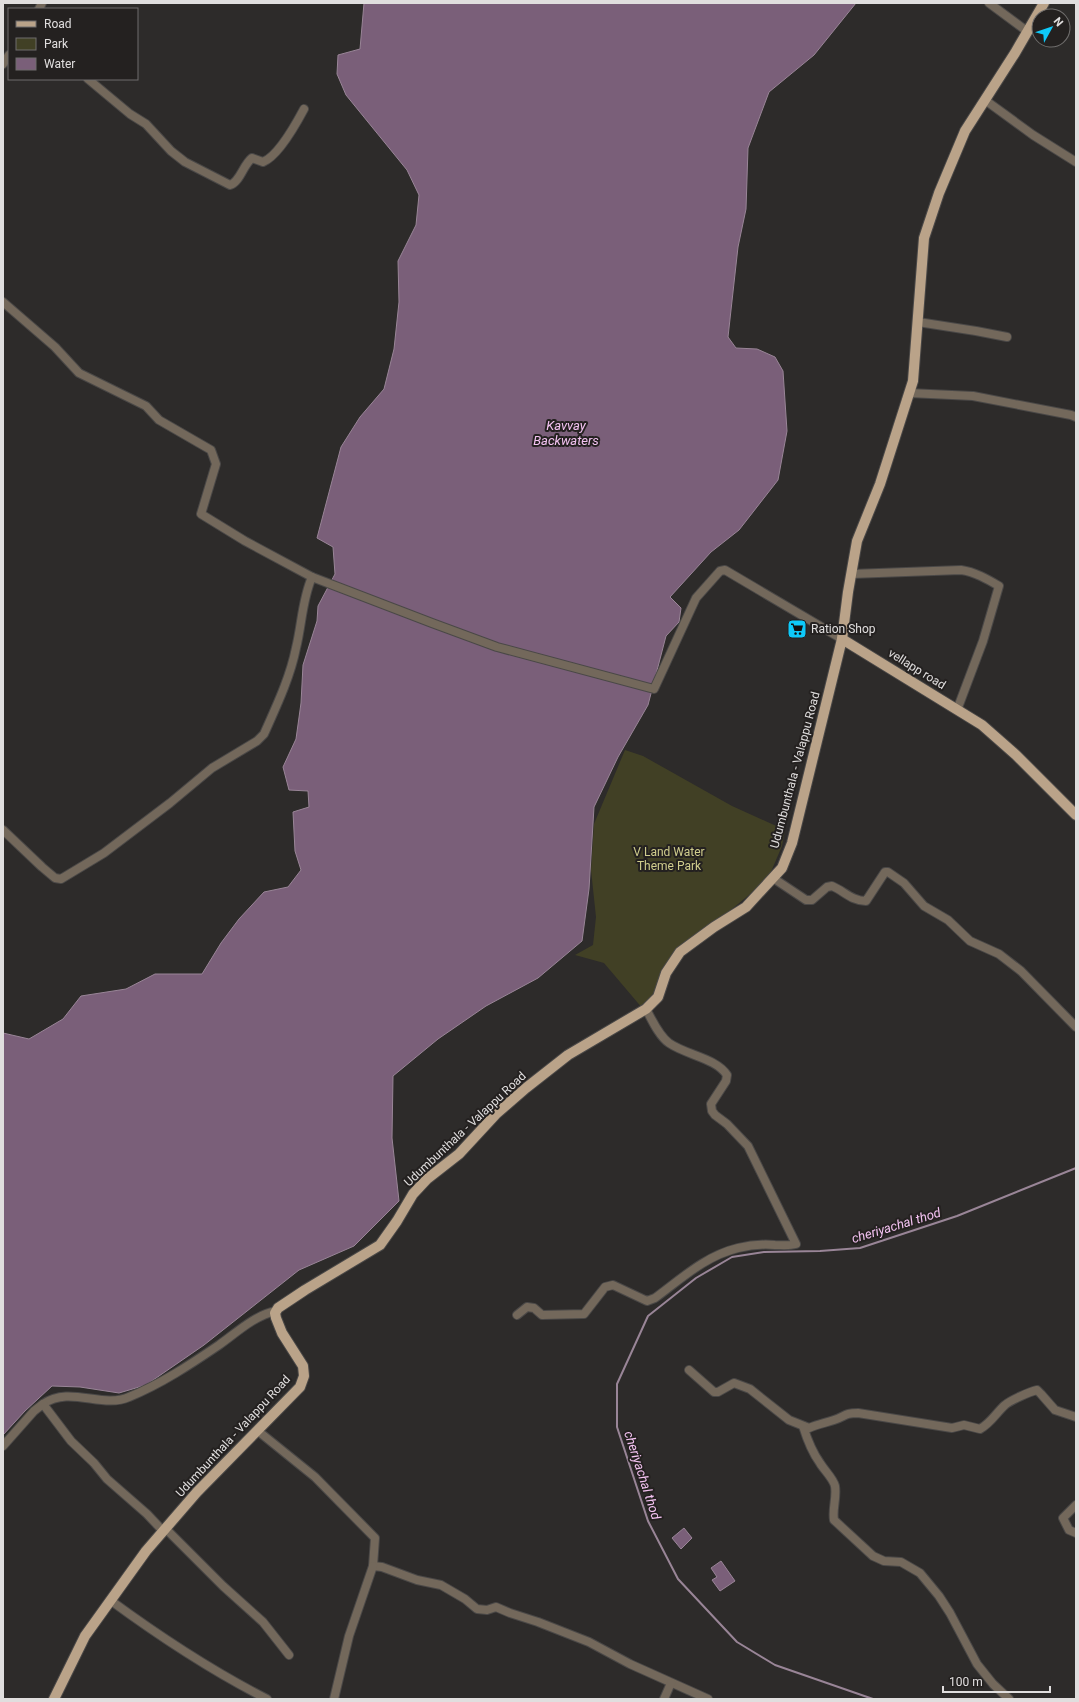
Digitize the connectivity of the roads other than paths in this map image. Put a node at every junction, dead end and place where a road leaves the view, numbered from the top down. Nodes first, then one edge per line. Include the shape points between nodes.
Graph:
1 (989, 3) edge
2 (1044, 3) edge
3 (1028, 32) junction
4 (89, 80) edge
5 (985, 100) junction
6 (304, 109) dead end
7 (1076, 162) edge
8 (3, 302) edge
9 (918, 322) junction
10 (1007, 337) dead end
11 (909, 393) junction
12 (1076, 417) edge
13 (851, 574) junction
14 (312, 577) junction
15 (842, 639) junction
16 (957, 710) junction
17 (1076, 815) edge
18 (3, 830) edge
19 (773, 878) junction
20 (646, 1009) junction
21 (1076, 1027) edge
22 (276, 1311) junction
23 (517, 1315) dead end
24 (689, 1370) dead end
25 (43, 1404) junction
26 (1076, 1417) edge
27 (803, 1426) junction
28 (258, 1431) junction
29 (3, 1446) edge
30 (1076, 1505) edge
31 (164, 1530) junction
32 (1076, 1533) edge
33 (373, 1566) junction
34 (110, 1600) junction
35 (289, 1655) dead end
36 (671, 1683) junction
37 (54, 1699) edge
38 (267, 1699) edge
39 (334, 1699) edge
40 (664, 1699) edge
41 (708, 1699) edge
42 (1009, 1699) edge

1 - 3 street
2 - 3 main road, Udumbunthala - Valappu Road
3 - 5 main road, Udumbunthala - Valappu Road
4 - 6 street via 146,124 185,162 230,185 237,181 252,158 263,162 268,160 286,140
5 - 7 street
5 - 9 main road, Udumbunthala - Valappu Road via 965,131 939,193 924,238
8 - 14 street via 55,347 79,373 146,406 159,420 210,450 216,464 201,514
9 - 10 street
9 - 11 main road, Udumbunthala - Valappu Road via 913,381
11 - 12 street via 973,396
11 - 13 main road, Udumbunthala - Valappu Road via 880,484 857,540
13 - 15 main road, Udumbunthala - Valappu Road
13 - 16 street via 961,570 999,586 983,641
14 - 15 street, vellapp road via 497,647 654,689 696,598 720,571 725,570
14 - 18 street via 306,590 296,649 289,671 264,734 257,741 230,755 125,837 86,865 61,879 55,878
15 - 16 main road, vellapp road
15 - 19 main road, Udumbunthala - Valappu Road via 792,843 782,868
16 - 17 main road, vellapp road via 982,725 1016,755
19 - 20 main road, Udumbunthala - Valappu Road via 746,907 680,952 666,973 658,997
19 - 21 street via 806,900 812,900 827,887 832,886 860,901 866,901 884,872 888,872 904,883 924,906 948,920 970,941 1000,954 1021,971
20 - 22 main road, Udumbunthala - Valappu Road via 568,1055 526,1088 496,1114 459,1154 413,1194 380,1245 305,1290
20 - 23 street via 668,1043 717,1065 727,1075 726,1081 711,1104 712,1111 748,1146 796,1244 739,1248 714,1256 648,1301 613,1285 605,1287 584,1314 542,1315 534,1308 527,1307
22 - 25 street via 264,1315 198,1359 128,1398 119,1401 59,1397
22 - 28 main road, Udumbunthala - Valappu Road via 282,1333 302,1362 304,1376 300,1387
24 - 27 street via 714,1392 734,1383 750,1389 789,1420
25 - 29 street
25 - 31 street via 71,1441 107,1479
26 - 27 street via 1055,1410 1036,1390 1005,1405 988,1425 980,1429 964,1425 952,1428 858,1413 847,1413 835,1420 809,1428
27 - 42 street via 809,1445 835,1484 832,1512 834,1520 873,1556 884,1561 901,1562 920,1573 950,1612 977,1664
28 - 31 main road, Udumbunthala - Valappu Road via 197,1492
28 - 33 street via 315,1477 375,1538
30 - 32 street via 1063,1518 1069,1530
31 - 34 main road, Udumbunthala - Valappu Road
31 - 35 street via 264,1622
33 - 36 street via 441,1585 477,1609 487,1610 496,1607 589,1642
33 - 39 street via 349,1636
34 - 37 main road, Udumbunthala - Valappu Road via 85,1636
34 - 38 street via 211,1667
36 - 40 street
36 - 41 street

